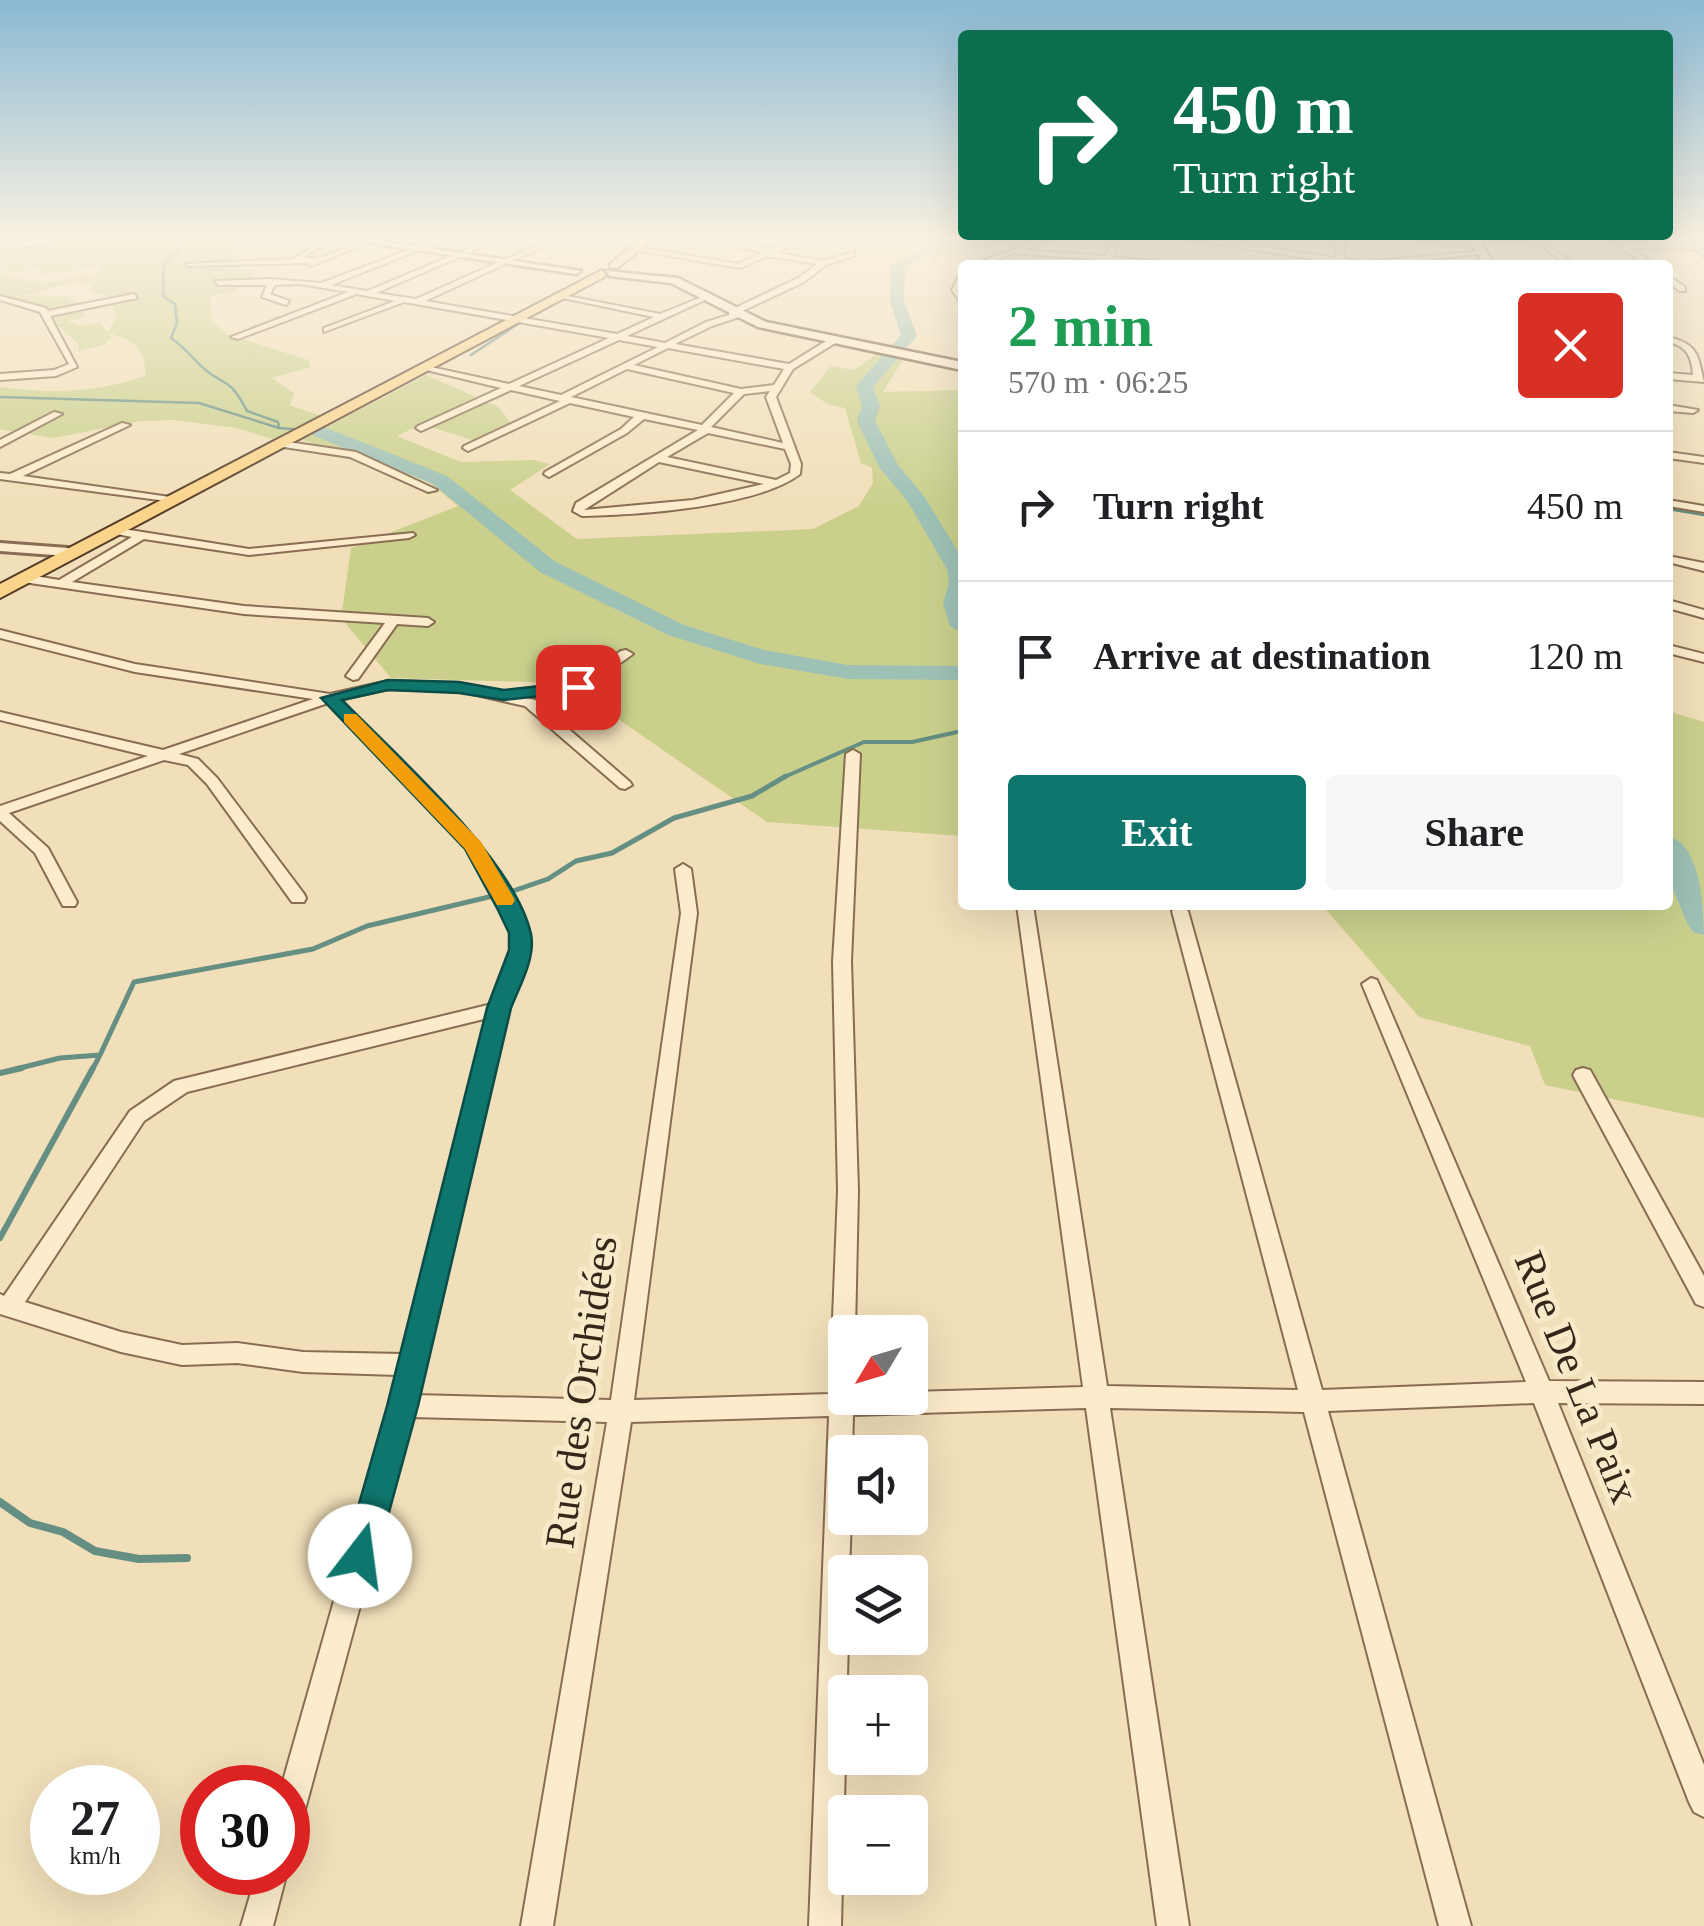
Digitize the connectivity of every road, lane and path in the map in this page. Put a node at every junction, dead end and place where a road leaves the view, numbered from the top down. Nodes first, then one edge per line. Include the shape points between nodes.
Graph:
1 (54, 327) edge
2 (264, 327) edge
3 (335, 327) edge
4 (504, 327) edge
5 (569, 327) edge
6 (631, 327) edge
7 (706, 327) edge
8 (784, 327) edge
9 (327, 330) dead end
10 (614, 335) junction
11 (235, 337) dead end
12 (834, 340) junction
13 (1673, 342) edge
14 (667, 345) junction
15 (958, 365) edge
16 (626, 366) junction
17 (790, 367) junction
18 (426, 369) junction
19 (1673, 376) edge
20 (0, 377) edge
21 (1701, 379) edge
22 (509, 387) junction
23 (774, 388) junction
24 (742, 392) junction
25 (566, 399) junction
26 (1673, 408) edge
27 (1693, 410) dead end
28 (57, 414) dead end
29 (642, 415) junction
30 (125, 425) dead end
31 (420, 428) dead end
32 (706, 429) junction
33 (0, 444) edge
34 (281, 444) junction
35 (789, 447) junction
36 (468, 448) dead end
37 (1673, 456) edge
38 (659, 459) junction
39 (1704, 460) edge
40 (549, 474) dead end
41 (5, 477) edge
42 (780, 484) junction
43 (432, 490) dead end
44 (170, 500) junction
45 (1673, 504) edge
46 (1704, 510) edge
47 (111, 530) junction
48 (408, 534) dead end
49 (141, 536) junction
50 (0, 547) edge
51 (68, 552) junction
52 (1673, 559) edge
53 (1704, 568) edge
54 (24, 578) junction
55 (63, 582) junction
56 (0, 592) edge
57 (1673, 605) edge
58 (1704, 614) edge
59 (392, 621) junction
60 (428, 622) dead end
61 (0, 634) edge
62 (1673, 650) edge
63 (626, 654) dead end
64 (1698, 657) edge
65 (1704, 668) edge
66 (353, 676) dead end
67 (504, 695) junction
68 (330, 698) junction
69 (0, 716) edge
70 (853, 754) dead end
71 (168, 756) junction
72 (625, 785) dead end
73 (0, 812) edge
74 (682, 869) dead end
75 (298, 898) dead end
76 (70, 902) dead end
77 (1026, 910) edge
78 (1180, 911) dead end
79 (1371, 984) dead end
80 (499, 1008) junction
81 (1583, 1075) dead end
82 (1704, 1297) edge
83 (5, 1305) edge
84 (845, 1315) edge
85 (412, 1365) junction
86 (1542, 1392) junction
87 (1704, 1392) edge
88 (1099, 1397) junction
89 (1315, 1401) junction
90 (928, 1404) edge
91 (402, 1406) junction
92 (828, 1407) edge
93 (621, 1410) junction
94 (842, 1415) edge
95 (302, 1765) edge
96 (1704, 1802) edge
97 (266, 1895) edge
98 (257, 1926) edge
99 (537, 1926) edge
100 (825, 1926) edge
101 (1174, 1926) edge
102 (1456, 1926) edge

1 - 20 street via 74,365 56,373
2 - 11 street
3 - 9 street
4 - 18 main road
5 - 10 street
6 - 10 street
7 - 14 street
8 - 12 main road
10 - 14 street
10 - 22 street
12 - 15 main road
12 - 17 street
13 - 21 street via 1698,358
14 - 16 street
14 - 17 street
16 - 24 street
16 - 25 street
17 - 23 street
18 - 22 street
18 - 34 main road
19 - 21 street
22 - 25 street
22 - 31 street
23 - 24 street
23 - 35 street via 772,403
24 - 32 street
25 - 29 street
25 - 36 street
26 - 27 street
28 - 33 street
29 - 32 street
29 - 40 street
30 - 41 street
32 - 35 street
32 - 38 street
34 - 43 street via 352,454
34 - 44 main road
35 - 42 street via 796,469
37 - 39 street
38 - 42 street
38 - 42 street via 578,511
41 - 44 street
44 - 47 main road
45 - 46 street
47 - 49 street
47 - 51 main road
48 - 49 street via 249,552
49 - 55 street
50 - 51 street
51 - 54 main road
52 - 53 street
54 - 55 street
54 - 56 main road
55 - 59 street via 158,600
57 - 58 street
59 - 60 street
59 - 66 street
61 - 68 street via 136,668
62 - 64 street
63 - 67 street via 578,687
64 - 65 street
67 - 68 street via 388,685
67 - 72 street via 530,703
68 - 71 street
68 - 80 street via 473,846 499,887 520,933 520,950
69 - 71 street
70 - 84 street via 842,961
71 - 73 street
71 - 75 street via 200,767
73 - 76 street via 42,852
74 - 93 street, Rue des Orchidées via 689,913
77 - 88 street
78 - 89 street
79 - 86 street, Rue De La Paix
80 - 83 street via 181,1086 136,1116
80 - 85 street
81 - 82 street
83 - 85 street via 182,1355
85 - 91 street
86 - 87 street
86 - 89 street
86 - 96 street, Rue De La Paix
88 - 89 street
88 - 90 street
88 - 101 street
89 - 102 street
91 - 93 street
91 - 95 street
92 - 93 street
93 - 99 street, Rue des Orchidées
94 - 100 street
97 - 98 street

